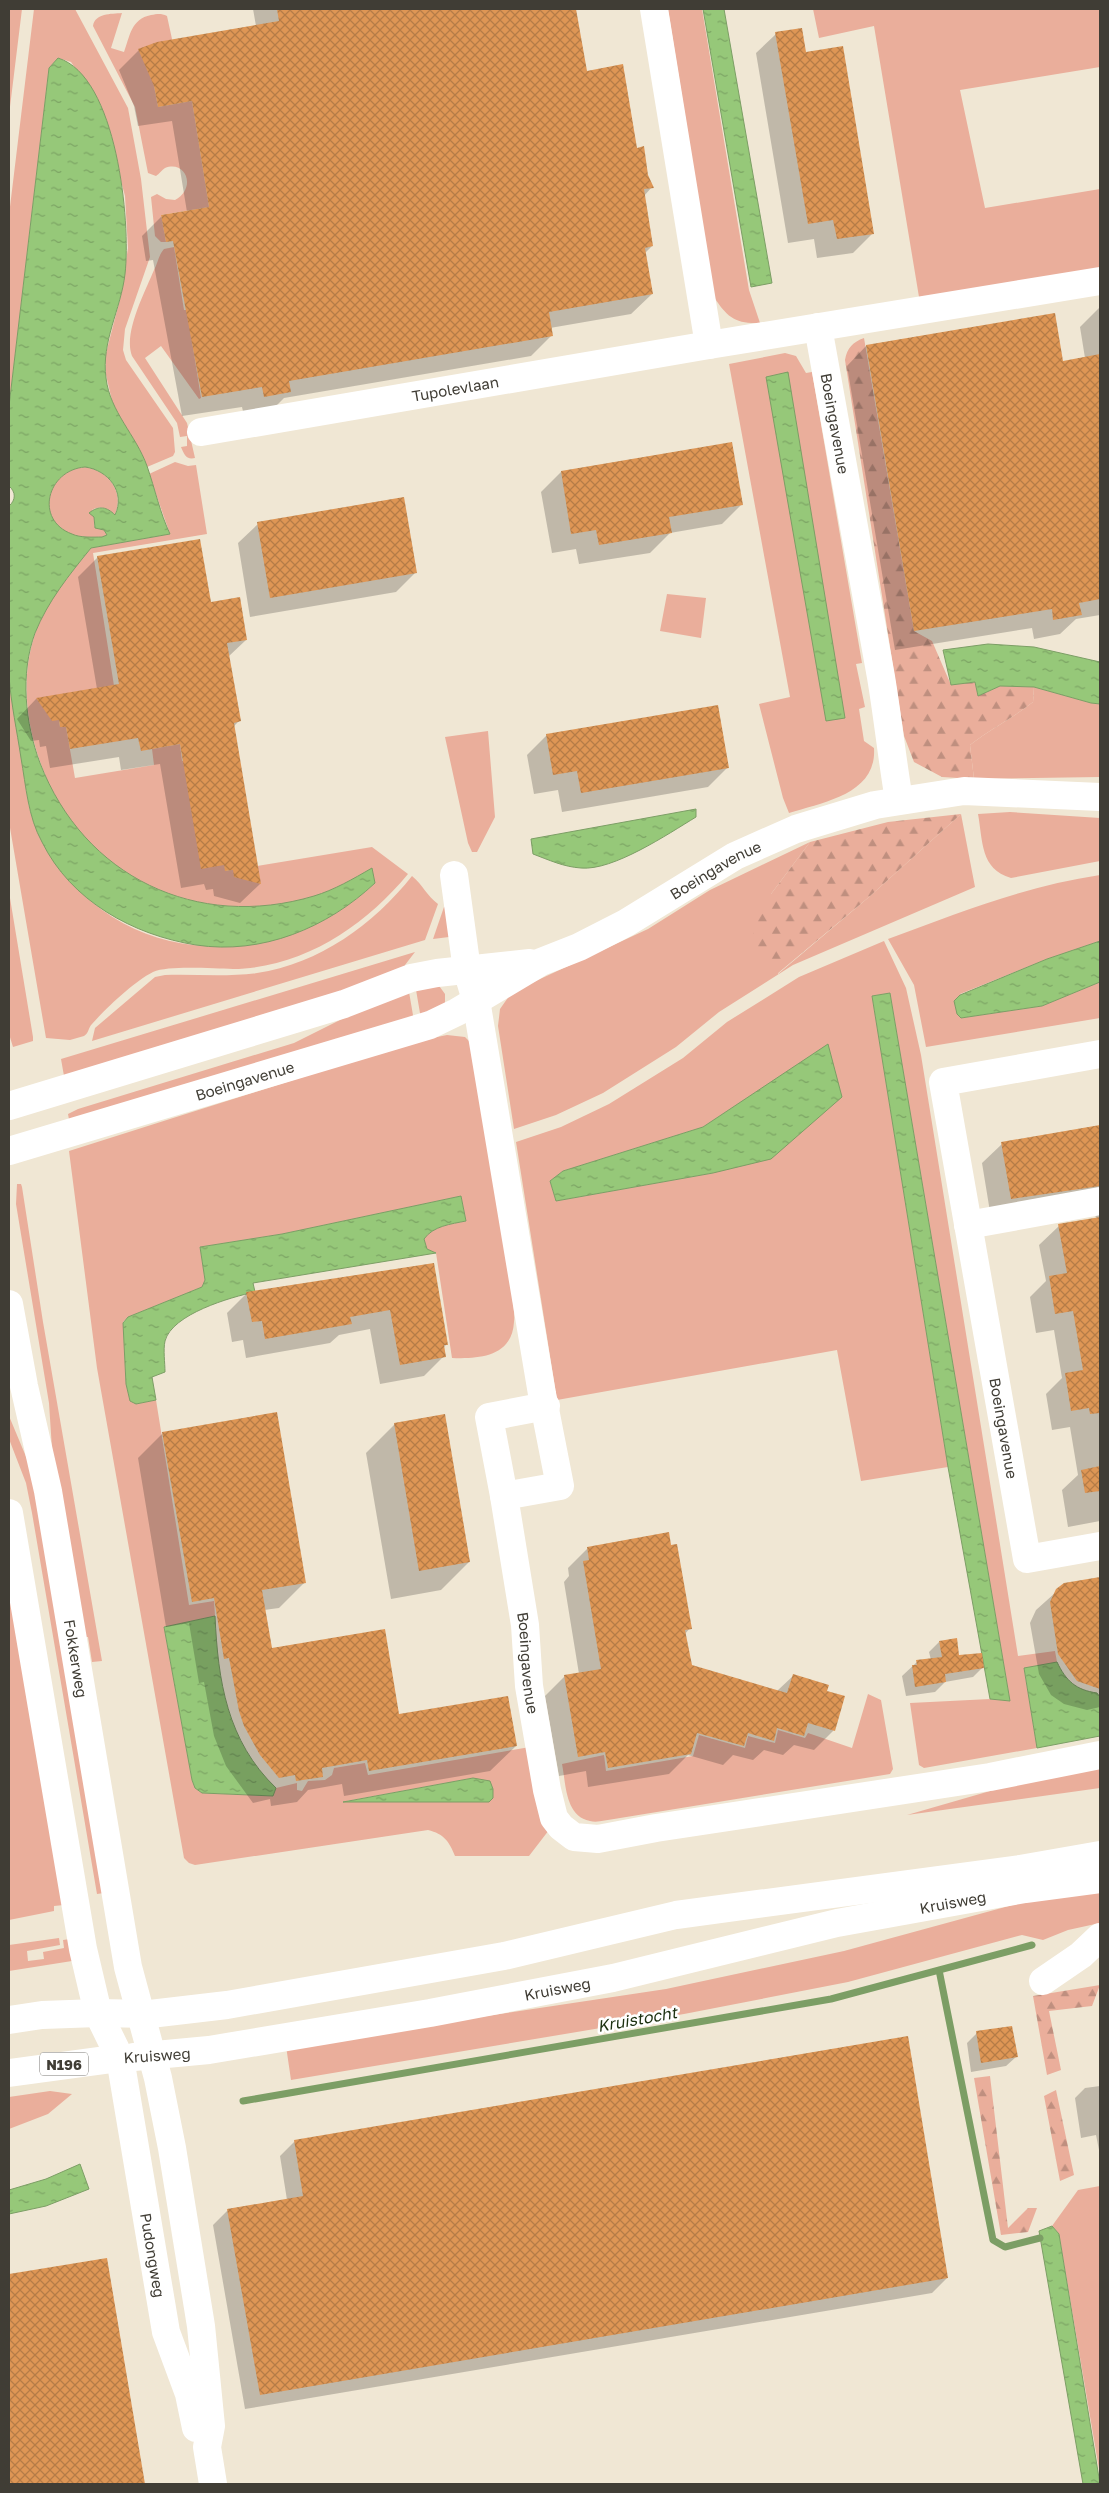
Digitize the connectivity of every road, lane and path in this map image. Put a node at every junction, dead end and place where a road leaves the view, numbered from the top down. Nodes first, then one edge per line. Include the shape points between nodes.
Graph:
1 (654, 9) edge
2 (1100, 280) edge
3 (818, 327) junction
4 (708, 344) junction
5 (202, 432) dead end
6 (1100, 797) edge
7 (899, 800) junction
8 (454, 875) dead end
9 (541, 962) junction
10 (467, 970) junction
11 (476, 1000) junction
12 (1100, 1054) edge
13 (9, 1106) edge
14 (9, 1151) edge
15 (1100, 1201) edge
16 (968, 1224) junction
17 (9, 1304) edge
18 (546, 1406) junction
19 (504, 1496) junction
20 (9, 1513) edge
21 (1100, 1546) edge
22 (1100, 1755) edge
23 (1100, 1855) edge
24 (1100, 1879) edge
25 (1100, 1937) edge
26 (1043, 1981) dead end
27 (98, 2013) junction
28 (139, 2014) junction
29 (9, 2020) edge
30 (152, 2056) junction
31 (120, 2058) junction
32 (9, 2073) edge
33 (207, 2446) junction
34 (213, 2484) edge

1 - 4 street
2 - 3 street
3 - 4 street, Tupolevlaan
3 - 7 street, Boeingavenue via 881,677
4 - 5 street, Tupolevlaan
6 - 7 street, Boeingavenue via 964,791
7 - 9 street, Boeingavenue via 814,823 748,850 626,923
8 - 10 street
9 - 10 street, Boeingavenue
9 - 11 street, Boeingavenue
10 - 11 street
10 - 13 street, Boeingavenue via 411,978 344,1004
11 - 14 street, Boeingavenue via 425,1026
11 - 18 street
12 - 16 street, Boeingavenue via 943,1082
15 - 16 street
16 - 21 street, Boeingavenue via 1027,1559
17 - 28 street, Fokkerweg via 48,1491 128,1967
18 - 19 street via 560,1486
18 - 19 street, Boeingavenue via 489,1417
19 - 22 street, Boeingavenue via 525,1625 529,1686 551,1808 561,1827 578,1838 598,1839 990,1776
20 - 27 street via 83,1949
23 - 28 street, Kruisweg via 1020,1869 676,1915 504,1956 211,2008
24 - 30 street, Kruisweg / N196 via 836,1923 614,1978 439,2011 209,2050
25 - 26 street via 1081,1955
27 - 28 street, Kruisweg
27 - 29 street, Kruisweg
27 - 31 street, Pudongweg
28 - 30 street, Fokkerweg
30 - 31 street, Kruisweg / N196
30 - 33 street, Pudongweg via 165,2110 201,2326 211,2426
31 - 32 street, Kruisweg / N196
31 - 33 street, Pudongweg via 166,2332 189,2394 197,2430
33 - 34 street, Pudongweg

